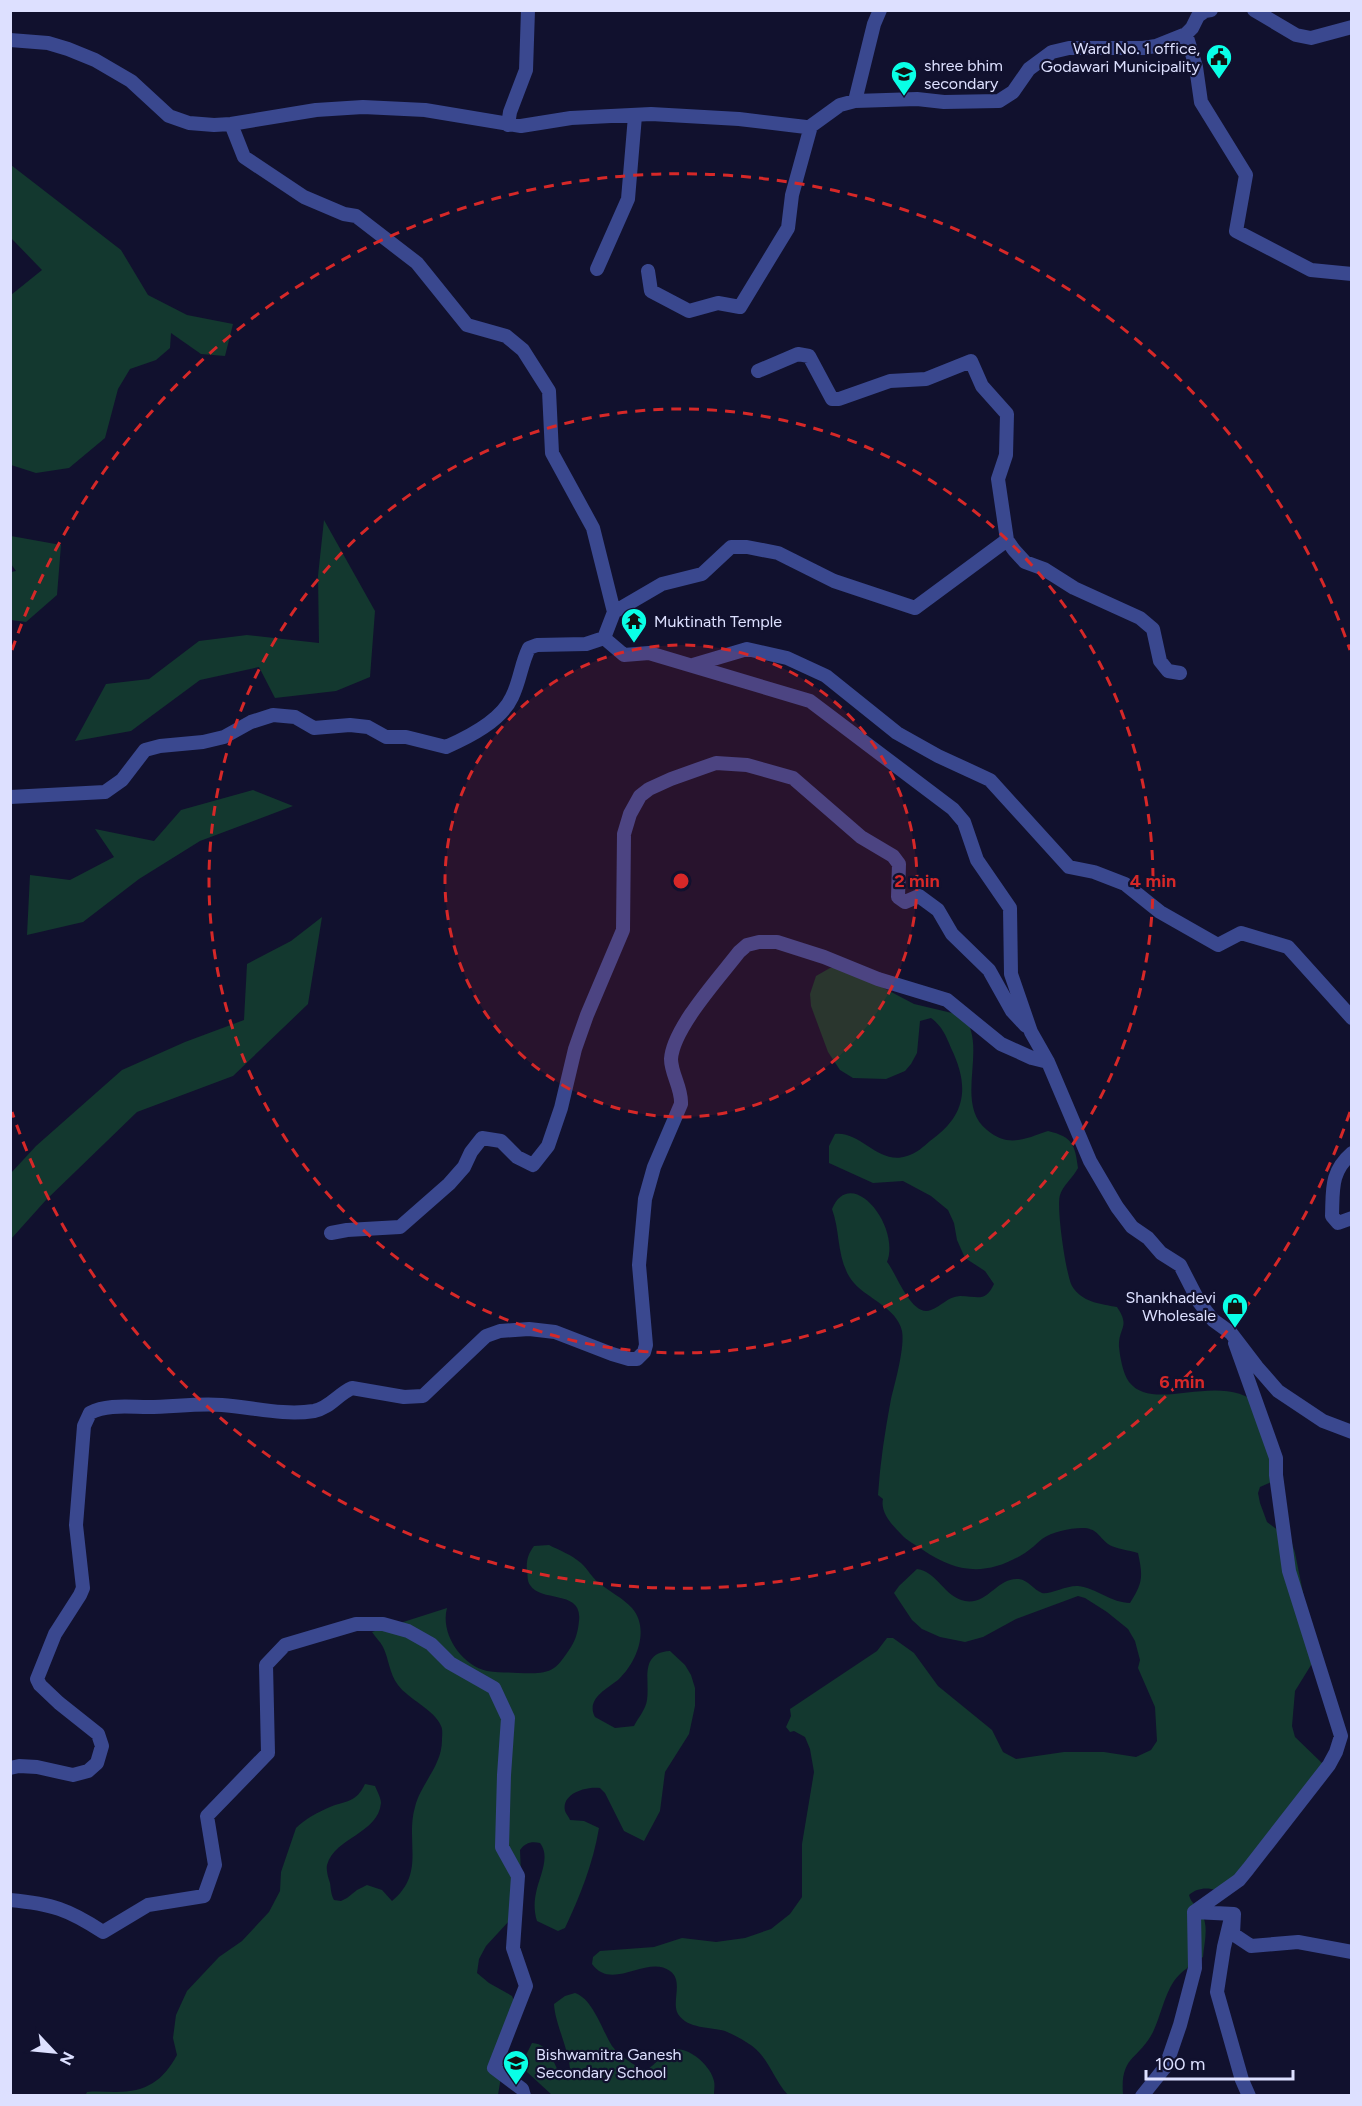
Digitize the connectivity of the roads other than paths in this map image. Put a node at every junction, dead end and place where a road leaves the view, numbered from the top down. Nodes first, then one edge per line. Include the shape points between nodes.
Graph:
1 (528, 10) edge
2 (880, 10) edge
3 (1211, 10) edge
4 (1254, 10) edge
5 (1352, 27) edge
6 (1186, 34) junction
7 (10, 40) edge
8 (855, 101) junction
9 (635, 116) junction
10 (231, 123) junction
11 (508, 125) junction
12 (811, 126) junction
13 (597, 269) dead end
14 (648, 271) dead end
15 (1352, 274) edge
16 (758, 371) dead end
17 (1007, 540) junction
18 (614, 612) junction
19 (603, 638) junction
20 (693, 665) junction
21 (1180, 673) dead end
22 (10, 797) edge
23 (1352, 1018) edge
24 (1031, 1032) junction
25 (1048, 1062) junction
26 (1352, 1153) edge
27 (1352, 1218) edge
28 (331, 1233) dead end
29 (1231, 1333) junction
30 (1352, 1432) edge
31 (10, 1768) edge
32 (10, 1900) edge
33 (1194, 1911) junction
34 (1234, 1914) junction
35 (1352, 1952) edge
36 (524, 2096) edge
37 (1142, 2096) edge
38 (1249, 2096) edge

1 - 11 street via 526,70
2 - 8 street
3 - 6 street via 1198,16
4 - 5 street via 1296,35 1311,38
6 - 8 street via 1143,48 1069,48 1052,52 1029,69 1013,93 999,101
6 - 15 street via 1201,102 1246,175 1236,231 1311,270
7 - 10 street via 48,43 94,60 131,81 161,110 181,120
8 - 12 street via 840,105
9 - 11 street
9 - 12 street via 670,114
9 - 13 street via 628,199
10 - 11 street via 363,107 425,110
10 - 18 street via 244,157 304,197 356,216 417,263 467,325 506,336 523,350 549,391 552,453 593,528
12 - 14 street via 792,195 788,228 740,307 718,303 689,311 651,291
16 - 17 street via 798,354 809,356 832,399 839,399 890,381 926,379 971,361 982,386 1008,414 1006,455 998,478
17 - 18 street via 915,608 834,581 778,553 747,546 731,547 702,574 662,584
17 - 21 street via 1025,562 1140,618 1153,629 1160,661 1168,671
18 - 19 street
19 - 20 street via 624,655 649,653
19 - 22 street via 586,644 529,648 512,698 501,713 446,747 406,737 386,737 368,727 314,728 295,717 273,715 224,737 145,750 122,780 105,792
20 - 23 street via 747,649 787,658 826,676 897,733 990,780 1069,867 1125,884 1160,912 1218,945 1241,933 1288,947
20 - 24 street via 810,701 953,809 964,822 977,860 1010,908 1011,974
24 - 25 street
24 - 28 street via 1012,1011 989,970 952,934 938,910 919,896 905,902 898,897 899,864 893,855 861,837 793,778 747,765 716,764 649,789 630,814 624,834 623,930 574,1049 548,1146 533,1165 501,1142 482,1138 449,1184 400,1227
25 - 29 street via 1090,1161 1117,1207 1132,1227 1180,1265 1199,1302 1213,1320
25 - 31 street via 1001,1044 947,1000 777,942 747,945 674,1041 671,1060 681,1104 645,1199 639,1266 644,1352 637,1359 629,1359 555,1332 500,1331 486,1336 423,1396 404,1397 352,1388 327,1407 298,1413 194,1404 107,1407 90,1413 84,1426 76,1525 83,1588 55,1634 37,1679 58,1703 98,1734 102,1746 97,1763 88,1771 73,1775 37,1767
26 - 27 street via 1333,1178 1332,1216 1338,1223
29 - 30 street via 1278,1391 1323,1421
29 - 33 street via 1276,1458 1289,1571 1341,1736 1329,1765 1239,1880
32 - 36 street via 43,1903 75,1914 103,1932 148,1905 204,1896 215,1864 207,1815 268,1752 266,1665 285,1645 356,1624 383,1624 408,1631 431,1644 450,1664 494,1688 508,1718 502,1847 519,1876 513,1948 526,1986 494,2068 522,2089
33 - 34 street
33 - 37 street via 1195,1968 1180,2025 1166,2066
34 - 35 street via 1233,1934 1251,1946 1303,1943
34 - 38 street via 1217,1992

